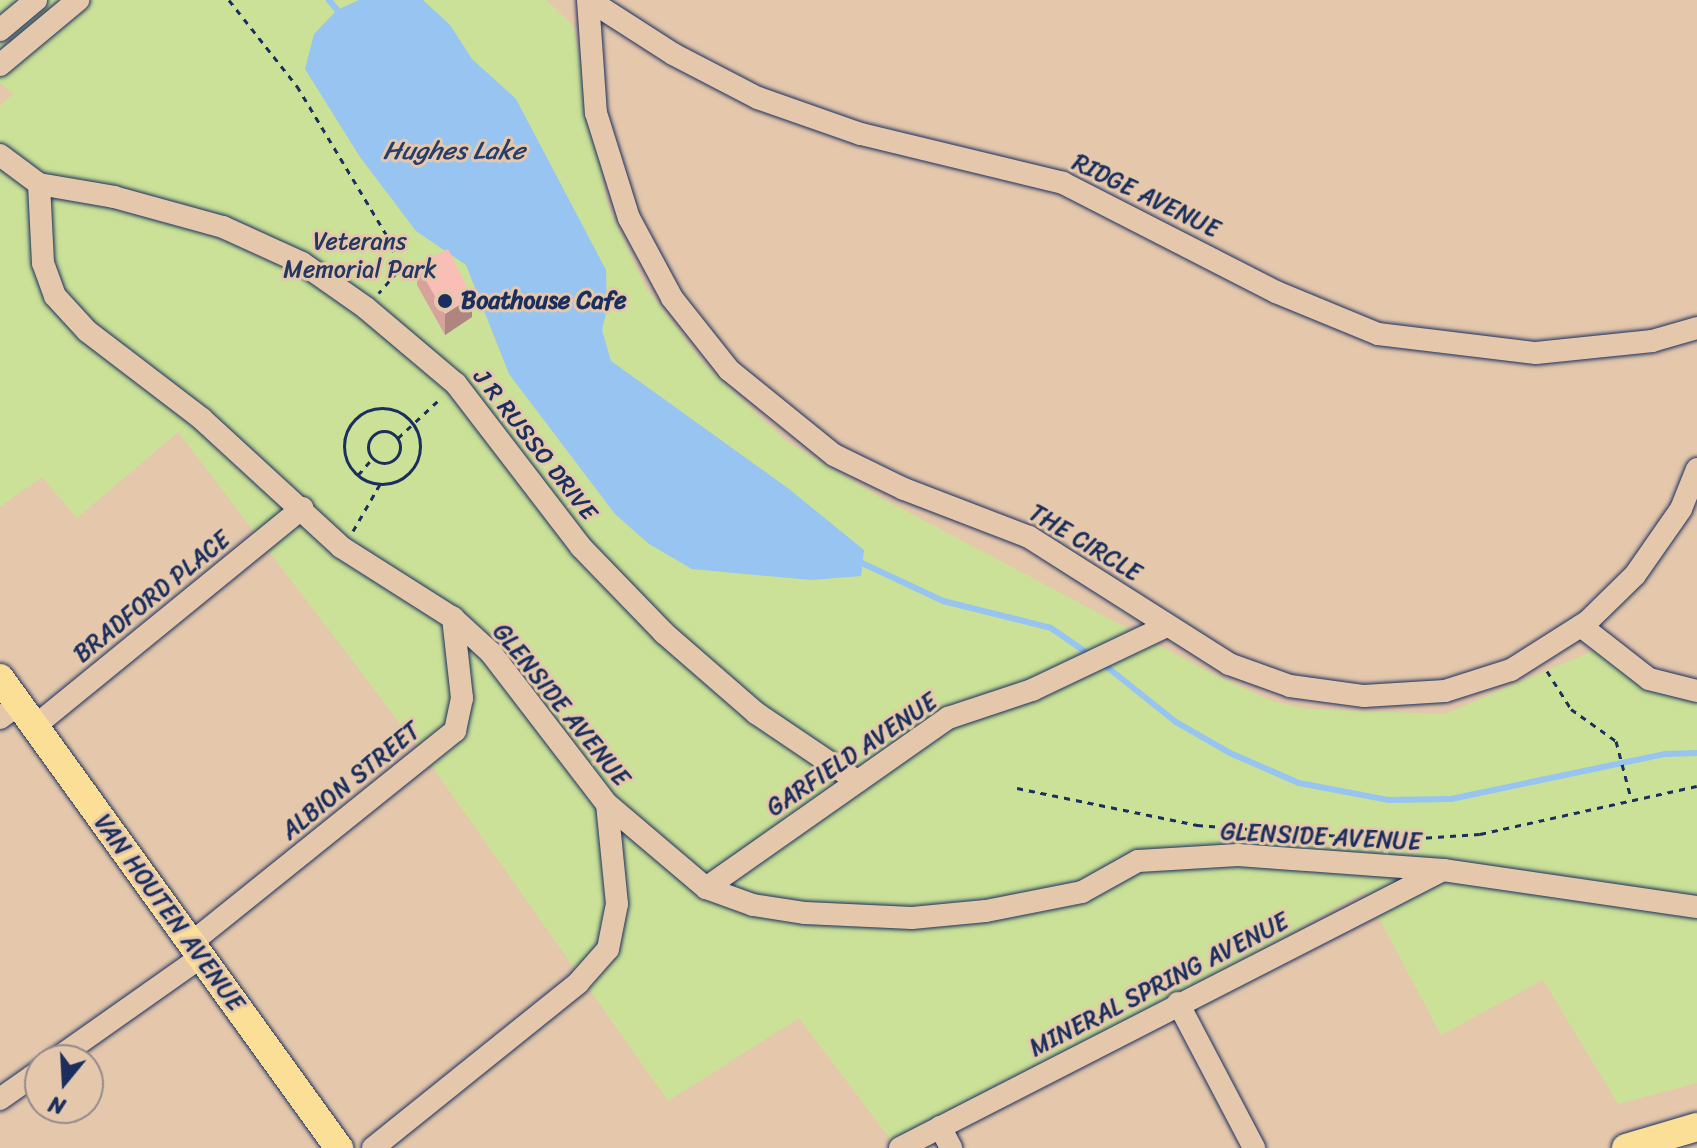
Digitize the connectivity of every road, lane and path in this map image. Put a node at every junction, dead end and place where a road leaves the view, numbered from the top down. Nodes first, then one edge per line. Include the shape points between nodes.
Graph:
1 (36, 0) edge
2 (78, 0) edge
3 (229, 0) edge
4 (588, 0) edge
5 (0, 30) edge
6 (0, 65) edge
7 (0, 155) edge
8 (39, 184) junction
9 (366, 308) junction
10 (1697, 328) edge
11 (456, 384) junction
12 (412, 424) junction
13 (398, 438) junction
14 (372, 459) junction
15 (1697, 469) edge
16 (358, 475) junction
17 (380, 484) junction
18 (302, 508) junction
19 (341, 547) junction
20 (453, 618) junction
21 (1167, 626) junction
22 (1581, 626) junction
23 (1536, 654) junction
24 (0, 678) edge
25 (1697, 691) edge
26 (18, 716) edge
27 (857, 781) junction
28 (1697, 786) edge
29 (1017, 788) dead end
30 (1631, 798) junction
31 (607, 804) junction
32 (1443, 870) junction
33 (706, 888) junction
34 (1697, 907) edge
35 (196, 950) junction
36 (1178, 1003) junction
37 (76, 1044) edge
38 (24, 1082) edge
39 (0, 1099) edge
40 (940, 1127) junction
41 (1697, 1127) edge
42 (339, 1148) edge
43 (373, 1148) edge
44 (900, 1148) edge
45 (951, 1148) edge
46 (1254, 1148) edge
47 (1626, 1148) edge

1 - 5 street
2 - 6 street
3 - 9 path via 297,86 393,246 397,272
4 - 10 street, RIDGE AVENUE via 673,54 758,98 861,134 1063,183 1276,292 1378,334 1536,353 1652,341
4 - 21 street, THE CIRCLE via 596,113 629,218 672,298 729,370 834,455 904,489 1029,537
7 - 8 street, J R RUSSO DRIVE
8 - 9 street, J R RUSSO DRIVE via 114,197 223,227 302,263
8 - 18 street, GLENSIDE AVENUE via 43,263 55,296 87,331 202,419
9 - 11 street, J R RUSSO DRIVE
11 - 12 path
11 - 27 street, J R RUSSO DRIVE via 581,547 664,633 756,713
12 - 13 path
12 - 16 path via 390,409 356,419 345,442
12 - 17 path via 420,446 413,469 404,478
13 - 14 path via 397,458 382,464
13 - 14 path via 384,431 374,434 368,444
14 - 16 path
15 - 22 street, THE CIRCLE via 1681,509 1657,545
16 - 17 path
17 - 19 path via 367,514
18 - 19 street, GLENSIDE AVENUE
18 - 26 street, BRADFORD PLACE
19 - 20 street, GLENSIDE AVENUE
20 - 31 street, GLENSIDE AVENUE via 491,653
20 - 35 street, ALBION STREET via 462,698 455,731
21 - 23 street, THE CIRCLE via 1229,664 1268,679 1364,696 1445,691 1511,670
21 - 27 street, GARFIELD AVENUE via 1032,690 948,718
22 - 23 street, THE CIRCLE
22 - 25 street via 1649,679
23 - 30 path via 1571,709 1616,741
24 - 26 main road, VAN HOUTEN AVENUE
26 - 35 main road, VAN HOUTEN AVENUE
27 - 33 street, GARFIELD AVENUE
28 - 30 path
29 - 30 path via 1197,825 1390,840 1480,834
31 - 33 street, GLENSIDE AVENUE
31 - 43 street via 617,904 608,949 578,983
32 - 33 street, GLENSIDE AVENUE via 1238,855 1138,861 1082,892 986,911 912,918 805,913 753,905
32 - 34 street, GLENSIDE AVENUE
32 - 36 street, MINERAL SPRING AVENUE
35 - 37 street, ALBION STREET
35 - 42 main road, VAN HOUTEN AVENUE
36 - 40 street, MINERAL SPRING AVENUE
36 - 46 street
38 - 39 street
40 - 44 street, MINERAL SPRING AVENUE
40 - 45 street
41 - 47 main road

